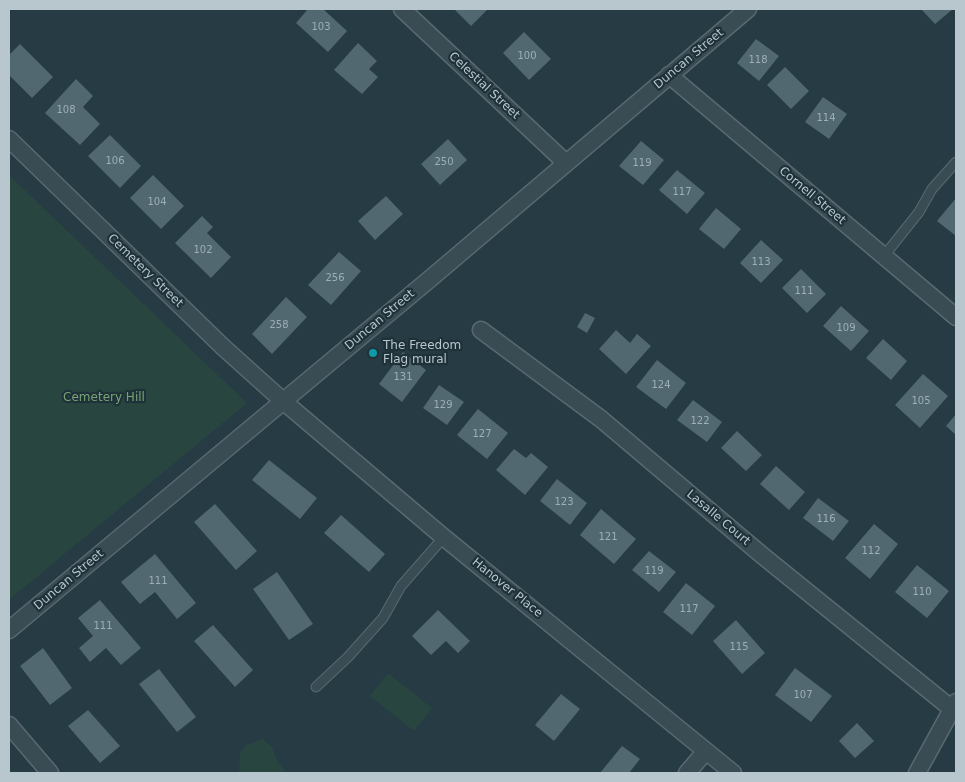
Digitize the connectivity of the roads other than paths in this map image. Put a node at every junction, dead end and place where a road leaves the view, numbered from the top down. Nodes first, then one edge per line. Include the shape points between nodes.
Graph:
1 (402, 9) edge
2 (748, 9) edge
3 (669, 75) junction
4 (9, 138) edge
5 (956, 162) edge
6 (566, 163) junction
7 (884, 256) junction
8 (956, 317) edge
9 (481, 330) dead end
10 (283, 400) junction
11 (444, 537) junction
12 (9, 630) edge
13 (316, 687) dead end
14 (954, 705) edge
15 (9, 725) edge
16 (706, 751) junction
17 (50, 773) edge
18 (687, 773) edge
19 (733, 773) edge
20 (917, 773) edge

1 - 6 street, Celestial Street
2 - 3 street, Duncan Street
3 - 6 street, Duncan Street
3 - 7 street, Cornell Street
4 - 10 street, Cemetery Street via 223,347
5 - 7 lane via 932,188
6 - 10 street, Duncan Street
7 - 8 street, Cornell Street
9 - 14 street, Lasalle Court via 601,419 763,556
10 - 11 street, Hanover Place
10 - 12 street, Duncan Street
11 - 13 lane via 401,586 383,618
11 - 16 street, Hanover Place
14 - 20 street
15 - 17 street
16 - 18 street
16 - 19 street, Hanover Place

